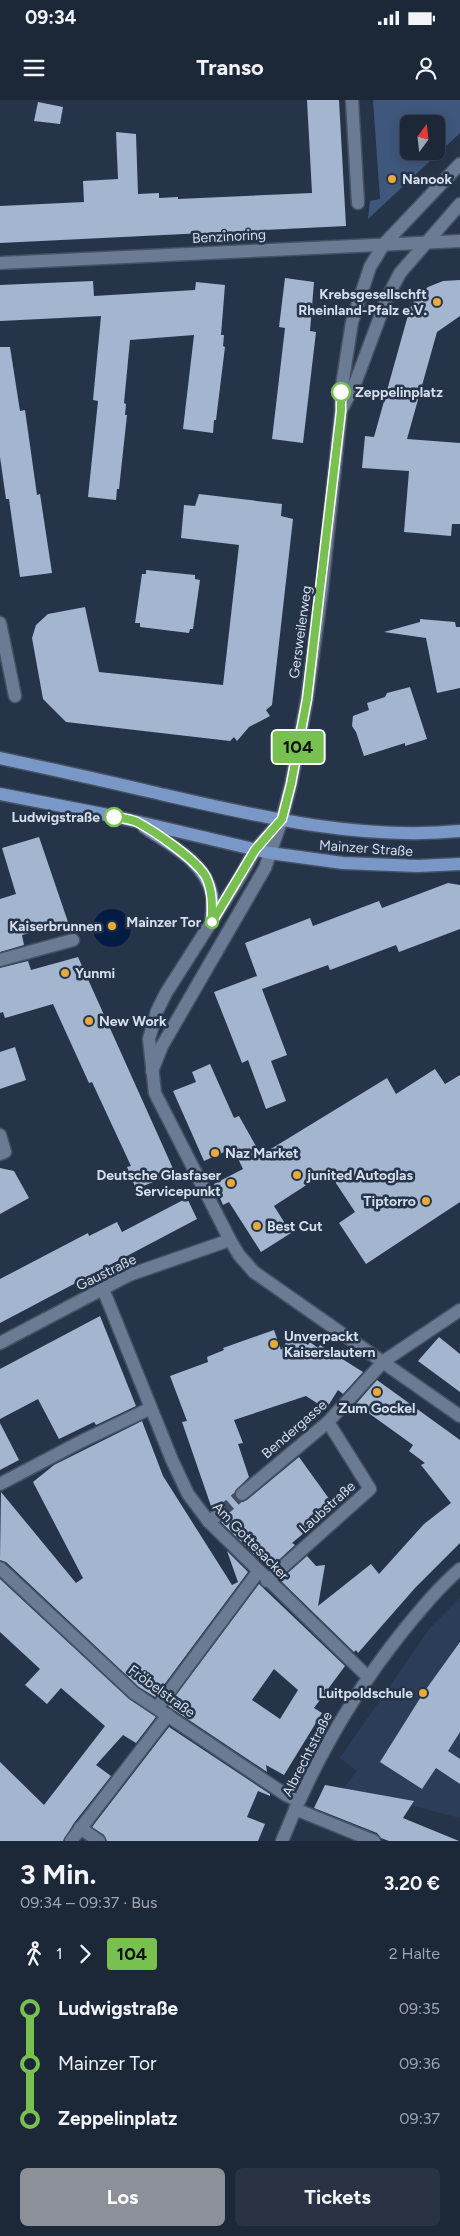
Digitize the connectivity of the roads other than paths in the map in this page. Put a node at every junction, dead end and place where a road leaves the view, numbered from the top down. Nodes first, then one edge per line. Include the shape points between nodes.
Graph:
1 (352, 100) edge
2 (460, 164) edge
3 (358, 203) dead end
4 (460, 204) edge
5 (460, 241) edge
6 (428, 242) junction
7 (384, 244) junction
8 (0, 263) edge
9 (341, 411) junction
10 (0, 623) edge
11 (15, 696) dead end
12 (0, 758) edge
13 (0, 794) edge
14 (282, 819) junction
15 (136, 821) junction
16 (458, 831) edge
17 (255, 850) junction
18 (270, 853) junction
19 (460, 864) edge
20 (212, 922) junction
21 (73, 940) dead end
22 (0, 960) edge
23 (152, 1071) junction
24 (0, 1135) edge
25 (0, 1154) edge
26 (230, 1240) junction
27 (103, 1289) junction
28 (460, 1310) edge
29 (0, 1343) edge
30 (384, 1362) junction
31 (151, 1408) junction
32 (460, 1416) edge
33 (328, 1422) junction
34 (0, 1484) edge
35 (242, 1494) tunnel mouth
36 (221, 1512) tunnel mouth
37 (209, 1522) junction
38 (0, 1568) edge
39 (460, 1569) edge
40 (263, 1576) junction
41 (368, 1677) junction
42 (157, 1708) junction
43 (168, 1715) junction
44 (296, 1805) junction
45 (80, 1828) junction
46 (71, 1841) edge
47 (99, 1841) edge
48 (282, 1841) edge
49 (374, 1841) edge

1 - 3 street
2 - 7 street, Gersweilerweg
4 - 6 street, Gersweilerweg
5 - 6 street, Benzinoring
6 - 7 street, Benzinoring
6 - 9 street, Gersweilerweg via 400,273 390,291 356,381
7 - 8 street, Benzinoring
7 - 9 street, Gersweilerweg via 370,267 352,322
9 - 14 street, Gersweilerweg via 307,699
10 - 11 street
12 - 14 main road
13 - 15 main road
14 - 16 main road, Mainzer Straße via 342,830 414,834
14 - 17 street
14 - 18 street, Gersweilerweg
15 - 17 main road
15 - 20 main road via 184,854 206,877 212,896
17 - 18 main road, Mainzer Straße
17 - 20 street
18 - 19 main road, Mainzer Straße via 343,863
18 - 23 street, Gersweilerweg via 251,894 162,1046
20 - 23 street via 157,1011 149,1039
21 - 22 street
23 - 26 street via 155,1093
24 - 25 street via 5,1152
26 - 27 street, Gaustraße via 129,1275
26 - 30 street via 254,1272
27 - 29 street, Gaustraße
27 - 31 street, Am Gottesacker
28 - 30 street, Bendergasse
30 - 32 street
30 - 33 street, Bendergasse
31 - 34 street
31 - 37 street, Am Gottesacker via 188,1494
33 - 35 street, Bendergasse
33 - 40 street, Laubstraße via 370,1489
36 - 37 street
37 - 40 street, Am Gottesacker
38 - 42 street, Fröbelstraße via 134,1692
39 - 41 street, Albrechtstraße via 417,1614
40 - 41 street, Am Gottesacker
40 - 42 street, Laubstraße
41 - 44 street, Albrechtstraße via 319,1757
42 - 43 street, Fröbelstraße
43 - 44 street, Fröbelstraße
43 - 45 street
44 - 48 street, Albrechtstraße
44 - 49 street, Fröbelstraße
45 - 46 street
45 - 47 street

